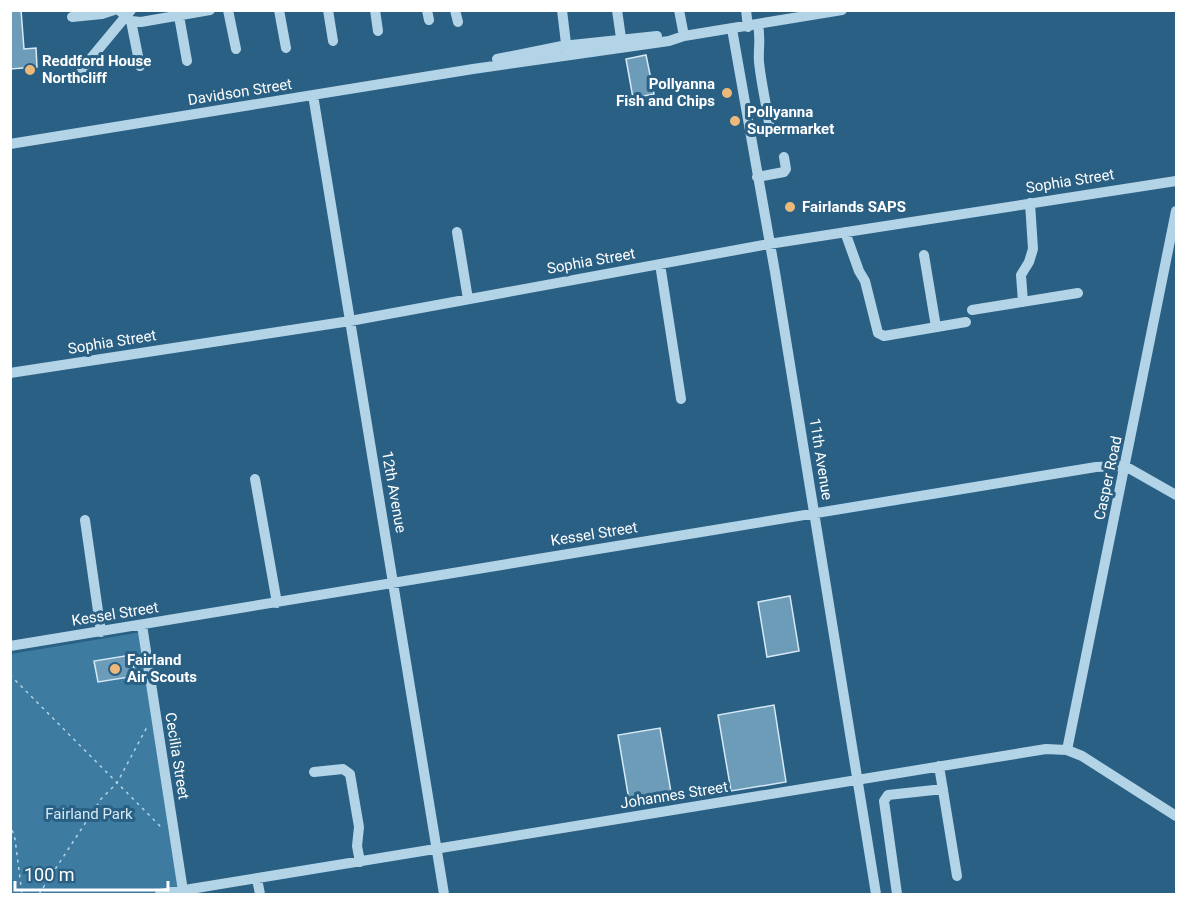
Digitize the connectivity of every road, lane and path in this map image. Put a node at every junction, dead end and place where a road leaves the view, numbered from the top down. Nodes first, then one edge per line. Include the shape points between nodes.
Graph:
1 (210, 10) edge
2 (228, 10) edge
3 (279, 10) edge
4 (328, 10) edge
5 (375, 10) edge
6 (563, 10) edge
7 (616, 10) edge
8 (679, 10) edge
9 (746, 10) edge
10 (836, 11) edge
11 (124, 14) edge
12 (179, 16) junction
13 (72, 17) dead end
14 (753, 26) junction
15 (732, 29) junction
16 (378, 31) dead end
17 (684, 36) junction
18 (621, 38) junction
19 (333, 41) dead end
20 (586, 43) junction
21 (286, 48) dead end
22 (236, 49) dead end
23 (567, 50) junction
24 (187, 61) dead end
25 (140, 66) dead end
26 (82, 69) dead end
27 (313, 95) junction
28 (769, 123) dead end
29 (10, 144) edge
30 (784, 157) dead end
31 (758, 177) junction
32 (1176, 181) edge
33 (1030, 203) junction
34 (1176, 212) edge
35 (457, 232) dead end
36 (845, 232) junction
37 (769, 244) junction
38 (924, 255) dead end
39 (660, 264) junction
40 (1078, 293) dead end
41 (468, 299) junction
42 (1023, 302) junction
43 (972, 310) dead end
44 (350, 321) junction
45 (966, 322) dead end
46 (936, 327) junction
47 (10, 373) edge
48 (681, 399) dead end
49 (1125, 466) junction
50 (255, 479) dead end
51 (1176, 495) edge
52 (815, 513) junction
53 (85, 520) dead end
54 (394, 583) junction
55 (277, 603) junction
56 (142, 625) junction
57 (101, 632) junction
58 (10, 646) edge
59 (10, 675) edge
60 (148, 724) dead end
61 (1067, 750) junction
62 (939, 766) junction
63 (314, 772) dead end
64 (858, 780) junction
65 (117, 783) junction
66 (943, 789) junction
67 (1176, 816) edge
68 (10, 823) edge
69 (176, 843) junction
70 (437, 849) junction
71 (360, 862) junction
72 (957, 876) dead end
73 (257, 879) junction
74 (191, 891) edge
75 (22, 894) edge
76 (39, 894) edge
77 (160, 894) edge
78 (260, 894) edge
79 (444, 894) edge
80 (876, 894) edge
81 (897, 894) edge

1 - 12 street
2 - 22 street
3 - 21 street
4 - 19 street
5 - 16 street
6 - 20 street via 573,34
6 - 23 street
7 - 18 street
8 - 17 street
9 - 14 street
10 - 14 street, Davidson Street
11 - 12 street via 141,22
11 - 13 street
11 - 25 street
11 - 26 street
12 - 24 street
14 - 15 street, Davidson Street
14 - 28 street via 761,41 759,63
15 - 17 street, Davidson Street
15 - 31 street, 11th Avenue
17 - 18 street, Davidson Street
17 - 23 street, Davidson Street via 669,41
18 - 20 street, Davidson Street
20 - 23 street, Davidson Street
23 - 27 street, Davidson Street
27 - 29 street, Davidson Street
27 - 44 street, 12th Avenue
30 - 31 street via 784,172
31 - 37 street, 11th Avenue
32 - 33 street, Sophia Street
33 - 36 street, Sophia Street
33 - 42 street via 1033,249 1021,275
34 - 49 street, Casper Road
35 - 41 street
36 - 37 street, Sophia Street
36 - 46 street via 865,281 878,333 884,336
37 - 39 street, Sophia Street
37 - 52 street, 11th Avenue
38 - 46 street
39 - 41 street, Sophia Street
39 - 48 street
40 - 42 street
41 - 44 street, Sophia Street
42 - 43 street
44 - 47 street, Sophia Street
44 - 54 street, 12th Avenue
45 - 46 street
49 - 51 street
49 - 52 street, Kessel Street via 1096,467
49 - 61 street, Casper Road
50 - 55 street
52 - 54 street, Kessel Street
52 - 64 street, 11th Avenue
53 - 57 street
54 - 55 street, Kessel Street
54 - 70 street, 12th Avenue
55 - 56 street, Kessel Street
56 - 57 street, Kessel Street
56 - 69 street, Cecilia Street
57 - 58 street, Kessel Street
59 - 65 path
60 - 65 path
61 - 62 street, Johannes Street via 1046,749
61 - 67 street, Johannes Street via 1090,760
62 - 64 street, Johannes Street
62 - 66 street
63 - 71 street via 343,770 350,774
64 - 70 street, Johannes Street
64 - 80 street, 11th Avenue
65 - 69 path
65 - 76 path via 101,799
66 - 72 street
66 - 81 street via 888,795 884,801
68 - 75 path
69 - 74 street, Cecilia Street
70 - 71 street, Johannes Street
70 - 79 street, 12th Avenue
71 - 73 street, Johannes Street
73 - 74 street, Johannes Street
73 - 78 street
74 - 77 street, Johannes Street

